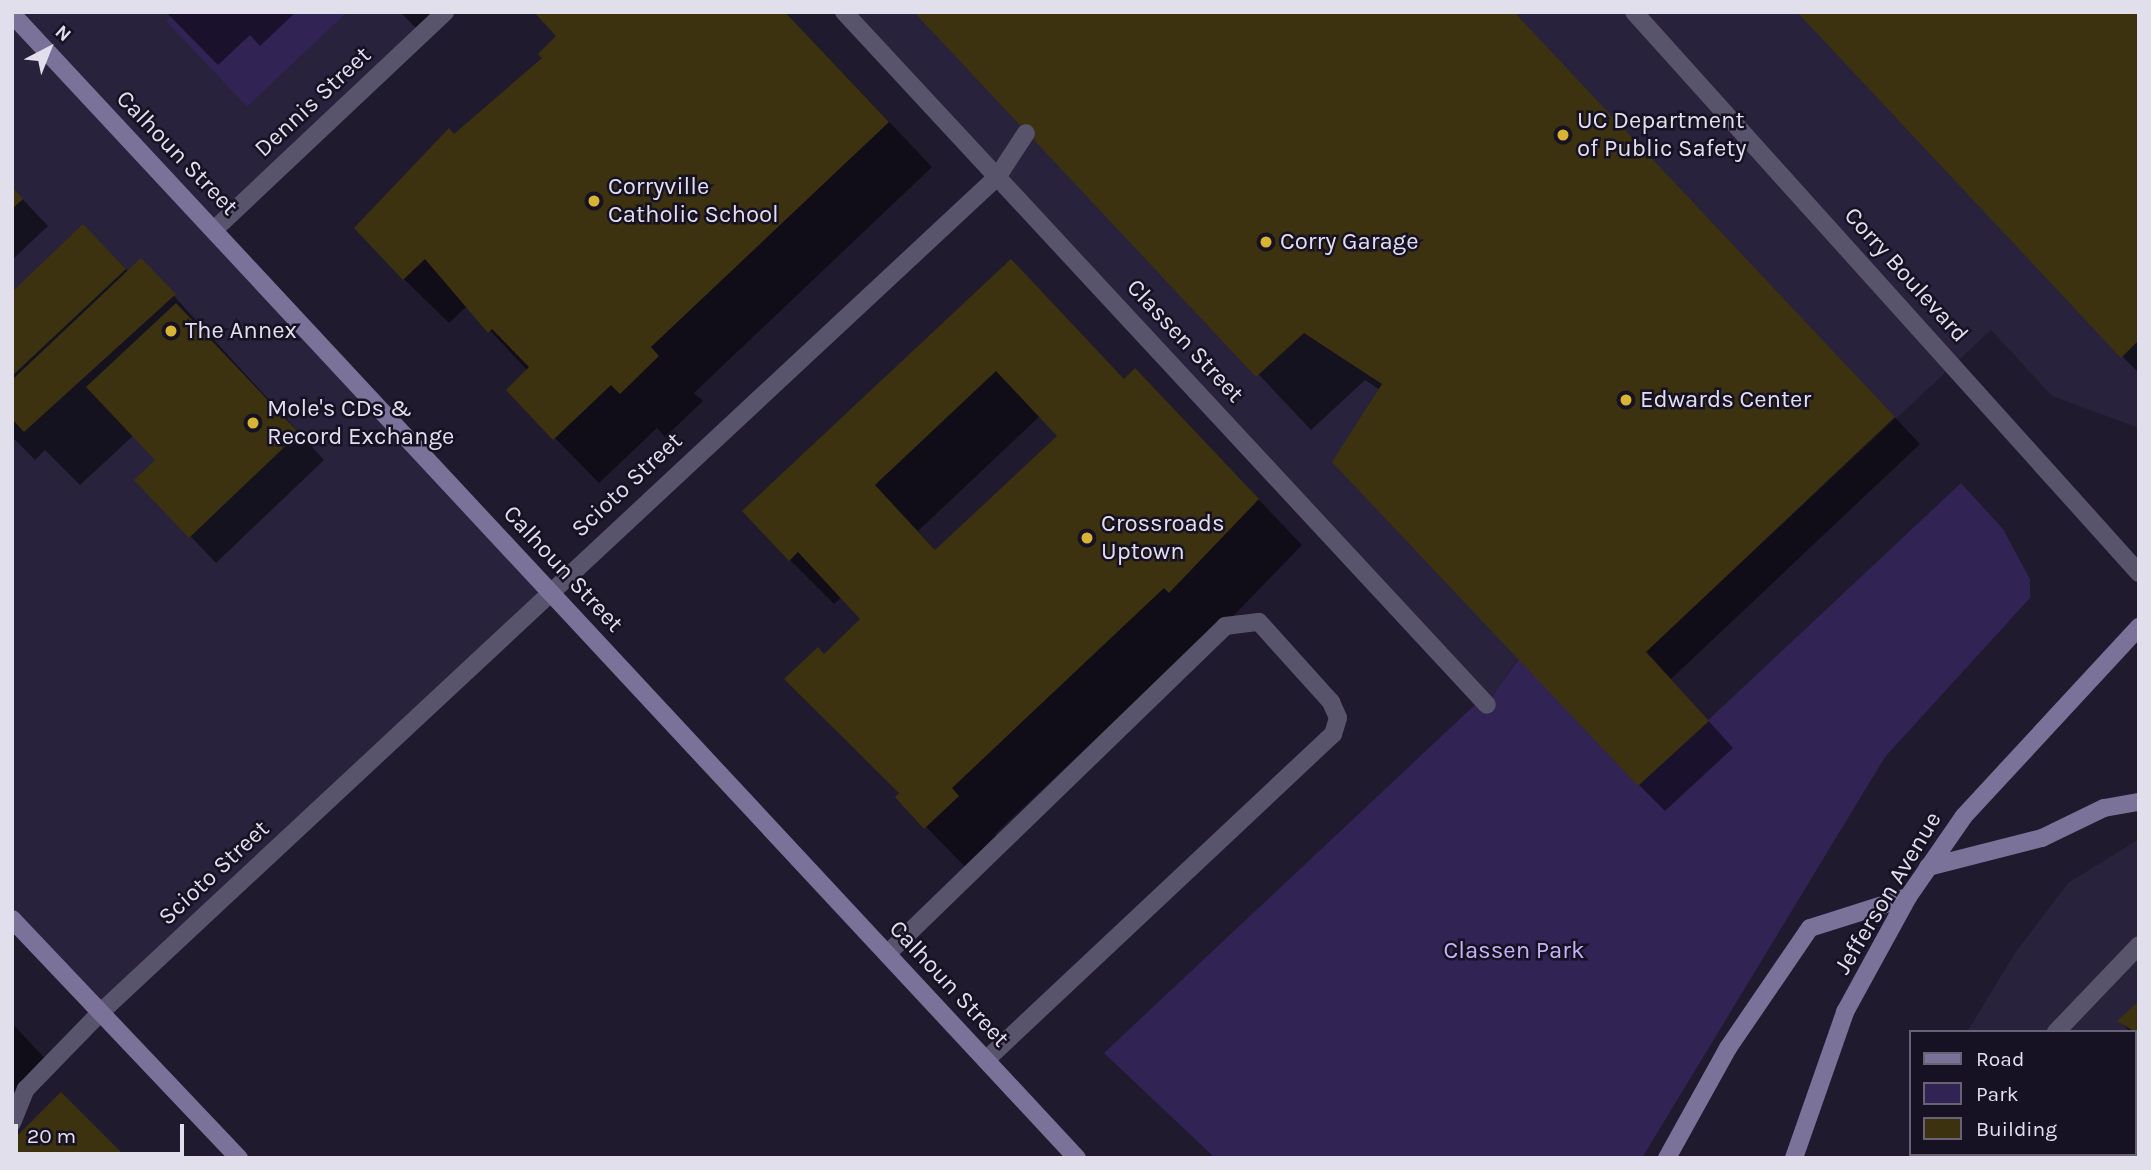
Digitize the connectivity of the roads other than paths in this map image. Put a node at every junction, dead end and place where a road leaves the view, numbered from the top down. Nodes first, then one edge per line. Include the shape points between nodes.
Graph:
1 (445, 12) edge
2 (844, 12) edge
3 (1634, 12) edge
4 (12, 14) edge
5 (1026, 132) dead end
6 (998, 176) junction
7 (216, 228) junction
8 (2139, 573) edge
9 (551, 591) junction
10 (2139, 627) edge
11 (1487, 705) dead end
12 (2139, 802) edge
13 (1928, 867) junction
14 (1908, 897) junction
15 (12, 919) edge
16 (2139, 945) edge
17 (887, 954) junction
18 (101, 1012) junction
19 (2058, 1030) edge
20 (986, 1060) junction
21 (12, 1123) edge
22 (239, 1158) edge
23 (1077, 1158) edge
24 (1667, 1158) edge
25 (1794, 1158) edge

1 - 7 street, Dennis Street
2 - 6 street, Classen Street
3 - 8 street, Corry Boulevard
4 - 7 main road, Calhoun Street
5 - 6 street, Scioto Street
6 - 9 street, Scioto Street
6 - 11 street, Classen Street
7 - 9 main road, Calhoun Street
9 - 17 main road, Calhoun Street
9 - 18 street, Scioto Street
10 - 13 main road, Jefferson Avenue via 1964,816
12 - 13 main road via 2104,808 2042,838
13 - 14 main road, Jefferson Avenue
14 - 24 main road via 1810,928 1728,1048
14 - 25 main road, Jefferson Avenue via 1845,1012
15 - 18 main road
16 - 19 street
17 - 20 main road, Calhoun Street
17 - 20 street via 1225,626 1259,622 1331,702 1338,718 1332,734
18 - 21 street, Scioto Street via 26,1088
18 - 22 main road
20 - 23 main road, Calhoun Street

